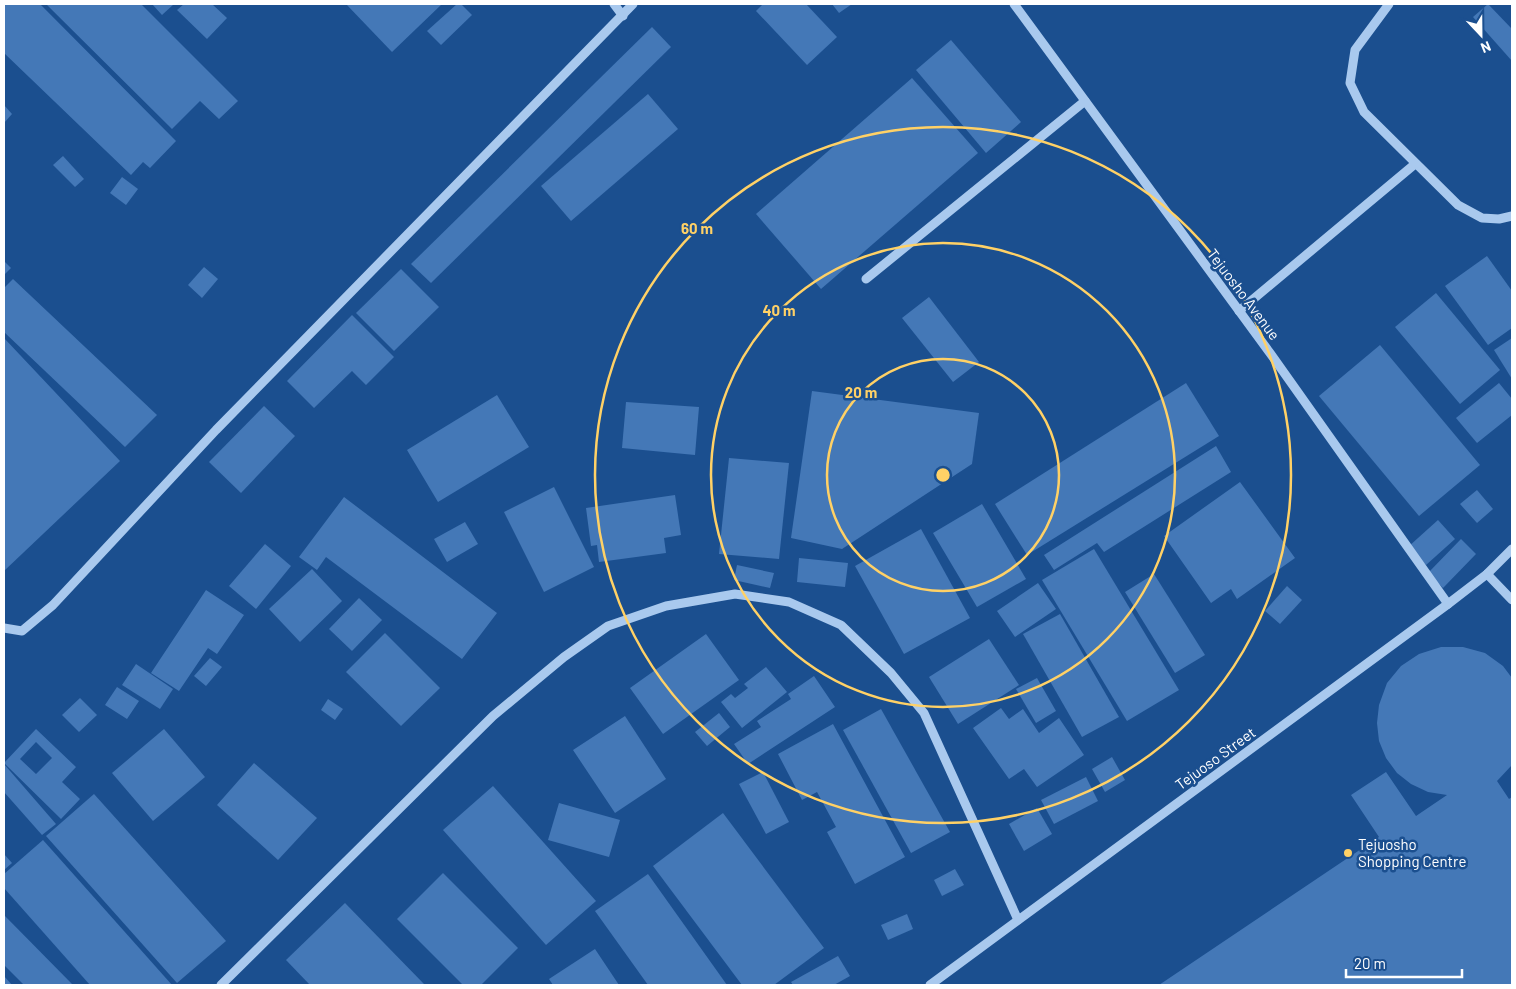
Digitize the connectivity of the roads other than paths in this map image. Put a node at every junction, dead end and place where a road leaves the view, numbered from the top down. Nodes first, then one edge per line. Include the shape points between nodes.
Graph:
1 (614, 4) edge
2 (633, 4) edge
3 (1014, 4) edge
4 (1389, 4) edge
5 (623, 16) junction
6 (1085, 101) junction
7 (1415, 164) junction
8 (1512, 216) edge
9 (866, 279) dead end
10 (1239, 311) junction
11 (1512, 549) edge
12 (1487, 574) junction
13 (1512, 600) edge
14 (1448, 604) junction
15 (4, 628) edge
16 (1018, 920) junction
17 (221, 985) edge
18 (930, 985) edge

1 - 5 street
2 - 5 street
3 - 6 street, Tejuosho Avenue
4 - 7 street via 1355,50 1350,83 1364,112
5 - 15 street via 216,430 53,605 22,630
6 - 9 street
6 - 10 street, Tejuosho Avenue
7 - 8 street via 1458,205 1482,218
7 - 10 street
10 - 14 street, Tejuosho Avenue
11 - 12 street, Tejuoso Street
12 - 13 street
12 - 14 street, Tejuoso Street
14 - 16 street, Tejuoso Street
16 - 17 street via 924,713 891,673 841,625 789,602 735,594 666,606 608,626 564,657 493,716
16 - 18 street, Tejuoso Street

